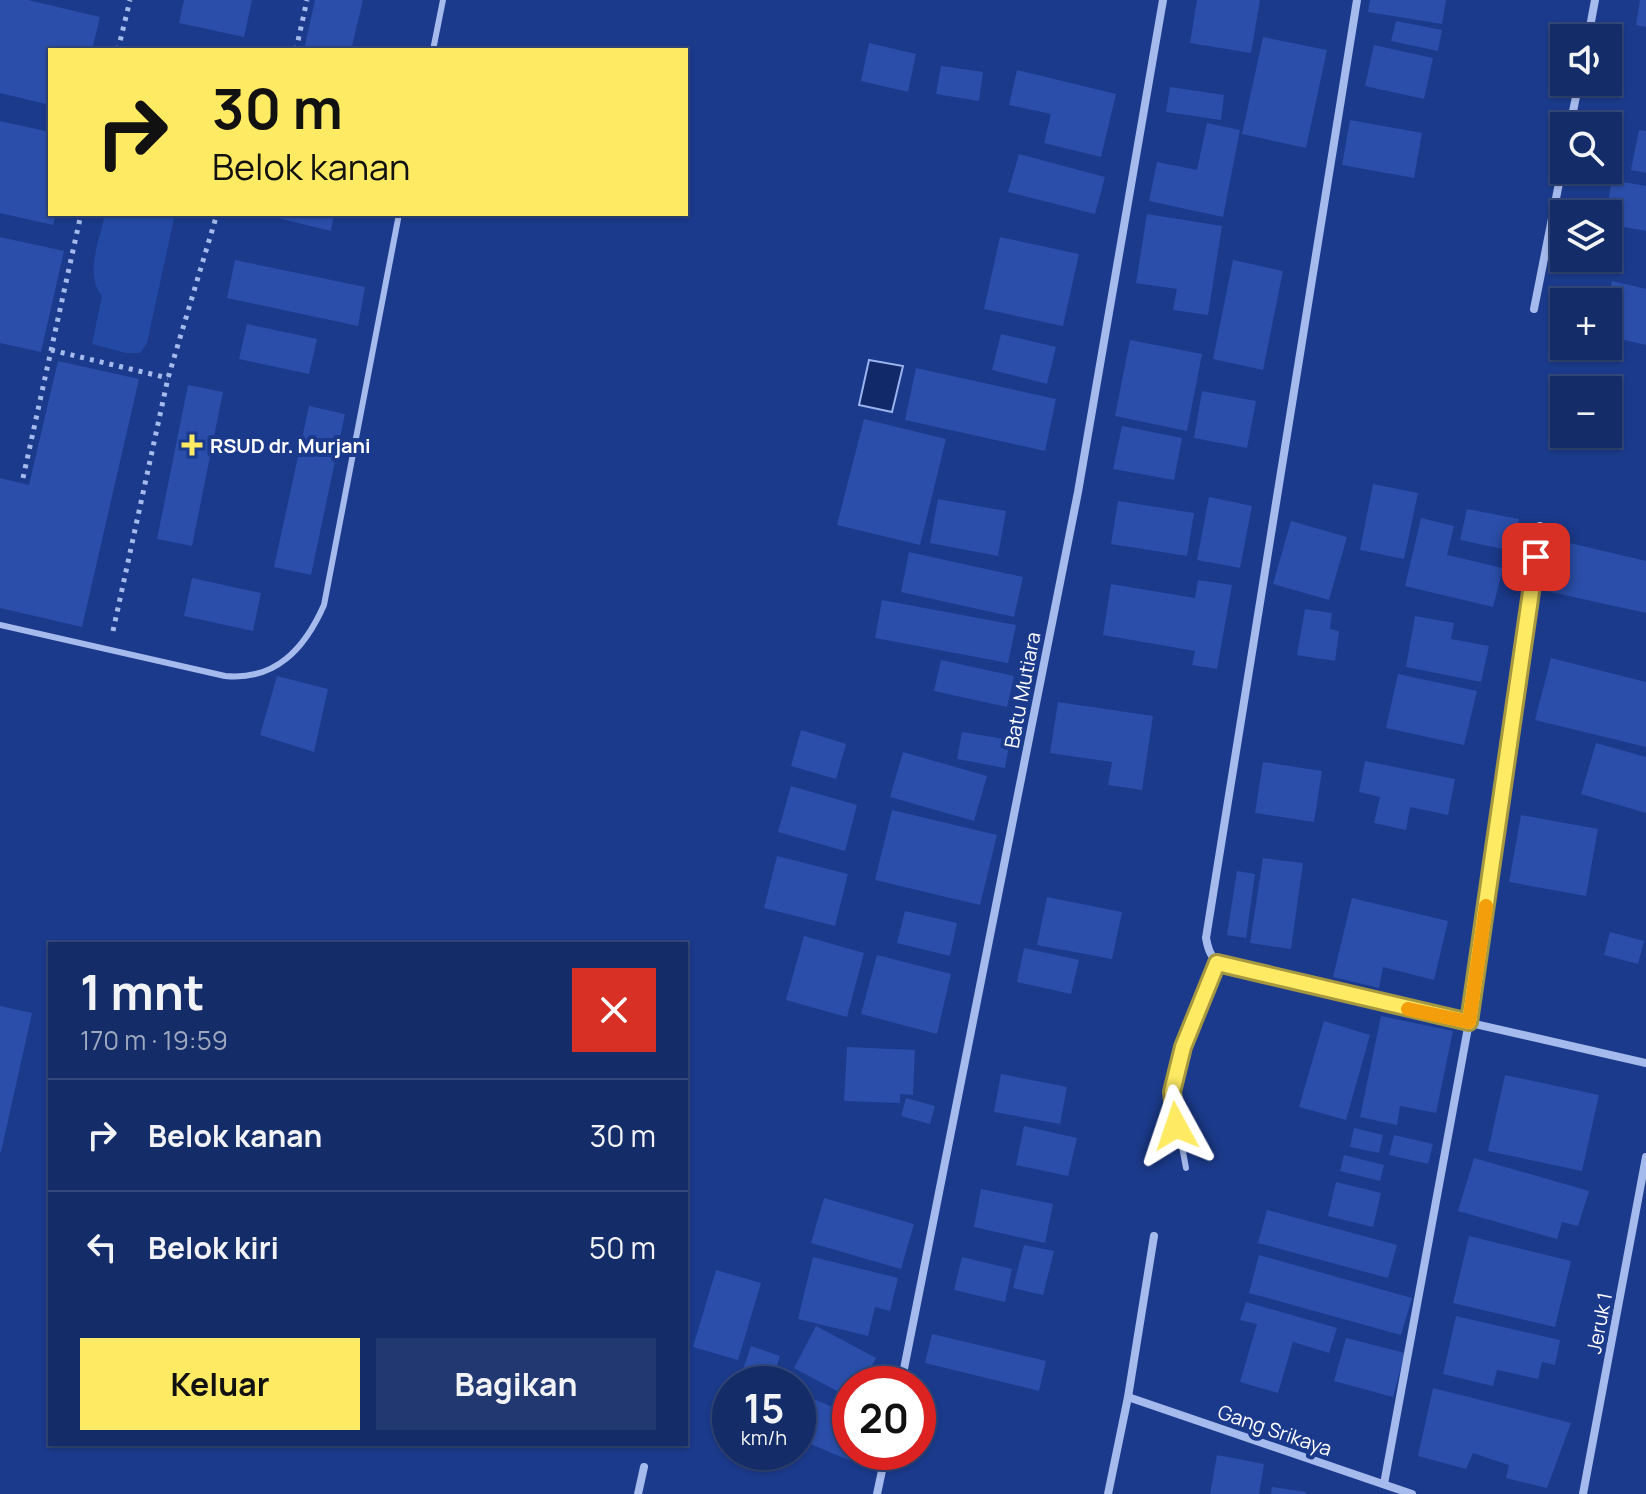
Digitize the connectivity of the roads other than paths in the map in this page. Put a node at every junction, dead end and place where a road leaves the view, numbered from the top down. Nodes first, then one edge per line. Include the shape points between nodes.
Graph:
1 (443, 0) edge
2 (1163, 0) edge
3 (1357, 0) edge
4 (1595, 0) edge
5 (1591, 24) edge
6 (433, 48) edge
7 (1559, 184) edge
8 (399, 216) edge
9 (1534, 309) dead end
10 (1540, 526) dead end
11 (0, 625) edge
12 (1217, 963) junction
13 (1469, 1022) junction
14 (1646, 1063) edge
15 (1646, 1157) edge
16 (1186, 1168) dead end
17 (1154, 1236) dead end
18 (905, 1366) edge
19 (1128, 1397) junction
20 (644, 1467) dead end
21 (882, 1470) edge
22 (1384, 1484) junction
23 (638, 1494) edge
24 (877, 1494) edge
25 (1108, 1494) edge
26 (1412, 1494) edge
27 (1583, 1494) edge

1 - 6 lane
2 - 18 street, Batu Mutiara via 1078,492
3 - 12 street via 1206,938 1208,954
4 - 5 street
7 - 9 street
8 - 11 lane via 324,605 295,651 266,672 247,678
10 - 13 street
12 - 13 street
12 - 16 lane via 1183,1047 1172,1092
13 - 14 street
13 - 22 street
15 - 27 street, Jeruk 1
17 - 19 street
19 - 22 street, Gang Srikaya
19 - 25 street
20 - 23 street
21 - 24 street
22 - 26 street, Gang Srikaya

